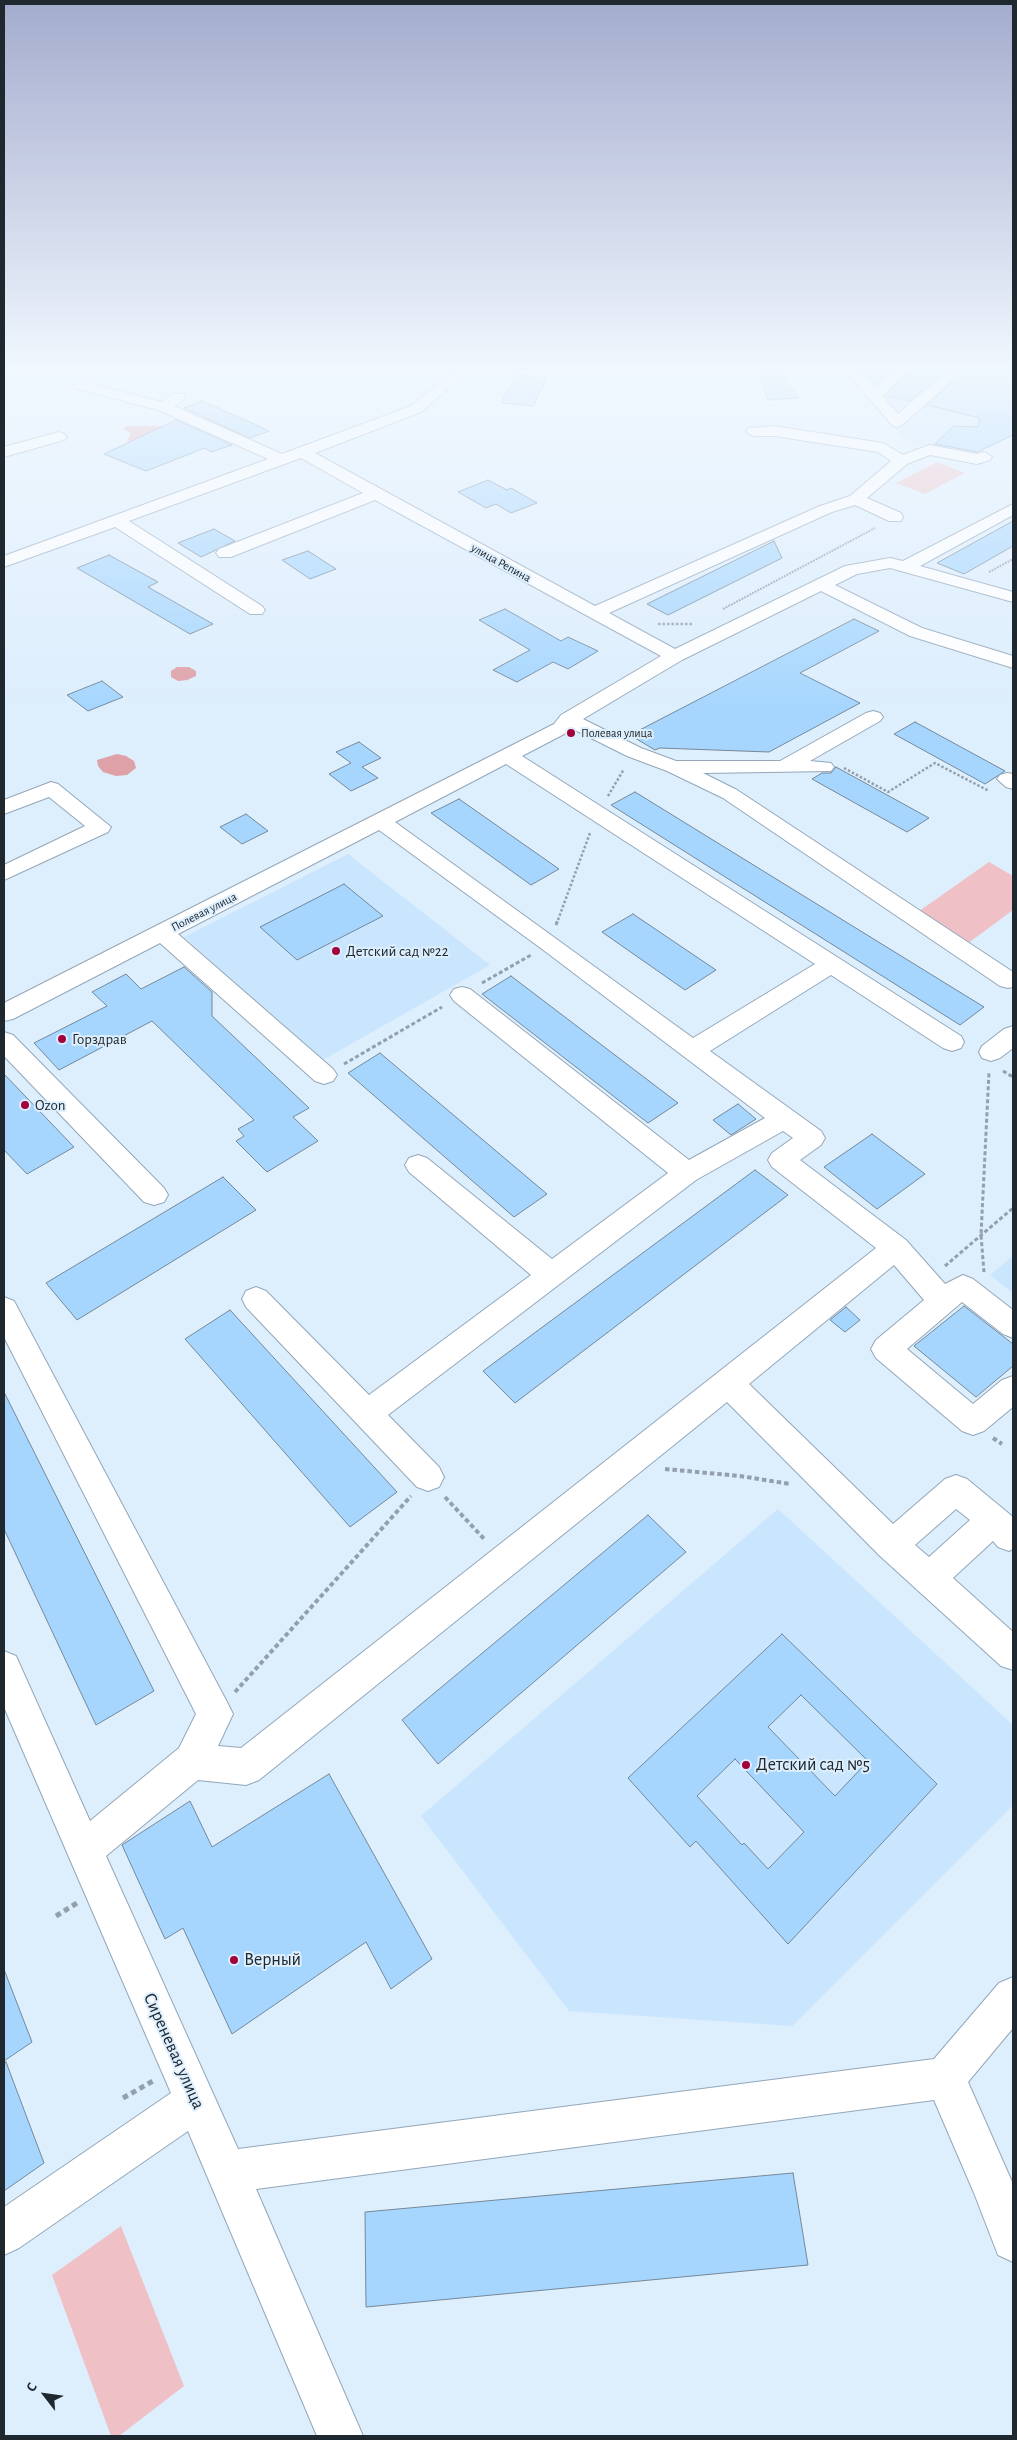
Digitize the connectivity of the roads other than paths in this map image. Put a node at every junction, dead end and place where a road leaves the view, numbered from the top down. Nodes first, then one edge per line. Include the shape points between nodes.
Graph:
1 (226, 480) edge
2 (351, 480) edge
3 (879, 480) edge
4 (376, 494) junction
5 (856, 499) junction
6 (1013, 509) edge
7 (895, 518) road end
8 (118, 521) junction
9 (225, 553) dead end
10 (4, 562) edge
11 (907, 566) junction
12 (820, 584) junction
13 (1013, 597) edge
14 (256, 610) dead end
15 (594, 613) junction
16 (675, 656) junction
17 (1013, 662) edge
18 (872, 717) dead end
19 (568, 719) junction
20 (508, 756) junction
21 (674, 767) junction
22 (785, 767) junction
23 (824, 767) road end
24 (4, 808) edge
25 (380, 821) junction
26 (4, 873) edge
27 (163, 933) junction
28 (831, 966) junction
29 (1008, 980) dead end
30 (462, 995) road end
31 (4, 1013) edge
32 (1013, 1035) edge
33 (4, 1041) edge
34 (952, 1042) dead end
35 (692, 1050) junction
36 (991, 1052) road end
37 (324, 1075) road end
38 (784, 1120) junction
39 (418, 1165) dead end
40 (687, 1173) junction
41 (154, 1194) dead end
42 (896, 1248) junction
43 (551, 1275) junction
44 (256, 1299) dead end
45 (942, 1301) junction
46 (4, 1309) edge
47 (1013, 1326) edge
48 (728, 1383) junction
49 (1013, 1389) edge
50 (368, 1413) junction
51 (428, 1477) road end
52 (1003, 1526) edge
53 (892, 1545) junction
54 (930, 1578) junction
55 (1013, 1654) edge
56 (4, 1668) edge
57 (192, 1762) junction
58 (84, 1849) junction
59 (1013, 1997) edge
60 (945, 2078) junction
61 (196, 2100) junction
62 (227, 2172) junction
63 (4, 2233) edge
64 (1013, 2240) edge
65 (340, 2436) edge

1 - 8 street
2 - 4 street, улица Репина
3 - 5 street
4 - 9 street
4 - 15 street, улица Репина
5 - 7 street
5 - 15 street via 826,509
6 - 11 street
8 - 10 street
8 - 14 street
11 - 12 street, Полевая улица via 890,563 872,565 851,570
11 - 13 street, Полевая улица
12 - 16 street, Полевая улица
12 - 17 street via 916,632
15 - 16 street, улица Репина
16 - 19 street, Полевая улица
18 - 22 street
19 - 20 street, Полевая улица via 561,728
19 - 21 street via 634,752
20 - 25 street, Полевая улица
20 - 28 street
21 - 22 street
21 - 29 street via 730,794
22 - 23 street
24 - 26 street via 51,788 100,827
25 - 27 street, Полевая улица
25 - 35 street
27 - 31 street, Полевая улица
27 - 37 street
28 - 34 street
28 - 35 street
30 - 40 street
32 - 36 street
33 - 41 street
35 - 38 street
38 - 40 street
38 - 42 street via 812,1138 781,1160
39 - 43 street
40 - 43 street
42 - 45 street
42 - 48 street
43 - 50 street
44 - 50 street
45 - 47 street via 963,1287
45 - 49 street via 886,1349 973,1422
46 - 57 street via 215,1714
48 - 53 street
48 - 57 street via 246,1767
50 - 51 street
52 - 53 street via 956,1489
52 - 54 street
53 - 54 street
54 - 55 street
56 - 58 street, Сиреневая улица
57 - 58 street
58 - 61 street, Сиреневая улица
59 - 60 street
60 - 62 street
60 - 64 street
61 - 62 street, Сиреневая улица
61 - 63 street
62 - 65 street, Сиреневая улица

